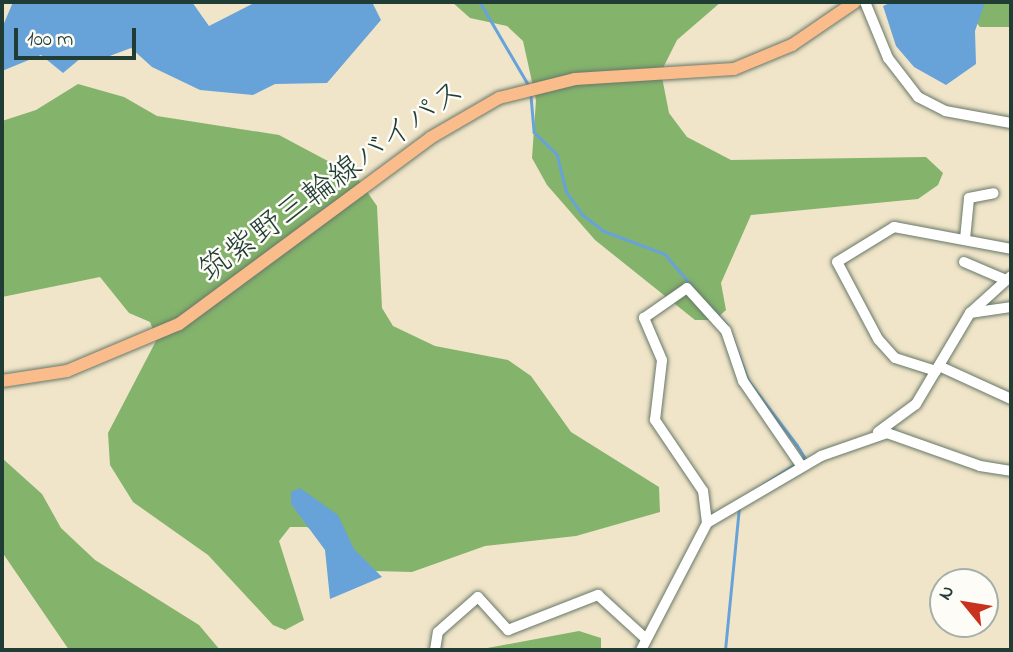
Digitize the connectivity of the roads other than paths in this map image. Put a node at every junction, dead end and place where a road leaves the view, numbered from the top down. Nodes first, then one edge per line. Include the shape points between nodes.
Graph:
1 (855, 2) edge
2 (864, 2) edge
3 (1011, 123) edge
4 (994, 193) dead end
5 (965, 239) junction
6 (1011, 249) edge
7 (964, 262) dead end
8 (1009, 278) edge
9 (1011, 307) edge
10 (970, 313) junction
11 (937, 368) junction
12 (2, 381) edge
13 (1011, 398) edge
14 (878, 432) junction
15 (802, 467) junction
16 (1011, 471) edge
17 (707, 523) junction
18 (646, 639) junction
19 (435, 650) edge
20 (641, 650) edge

1 - 12 main road, 筑紫野三輪線バイパス via 792,45 734,69 575,79 499,98 358,189 179,324 67,370
2 - 3 street via 888,58 918,97 945,111
4 - 5 street via 969,198
5 - 6 street
5 - 11 street via 894,228 836,266 895,358
7 - 8 street
8 - 10 street
9 - 10 street
10 - 11 street
11 - 13 street
11 - 14 street via 916,404
14 - 15 street
14 - 16 street
15 - 17 street
15 - 17 street via 743,381 726,331 687,288 643,318 662,360 655,420 703,491
17 - 18 street
18 - 19 street via 598,595 508,631 478,597 438,632
18 - 20 street

